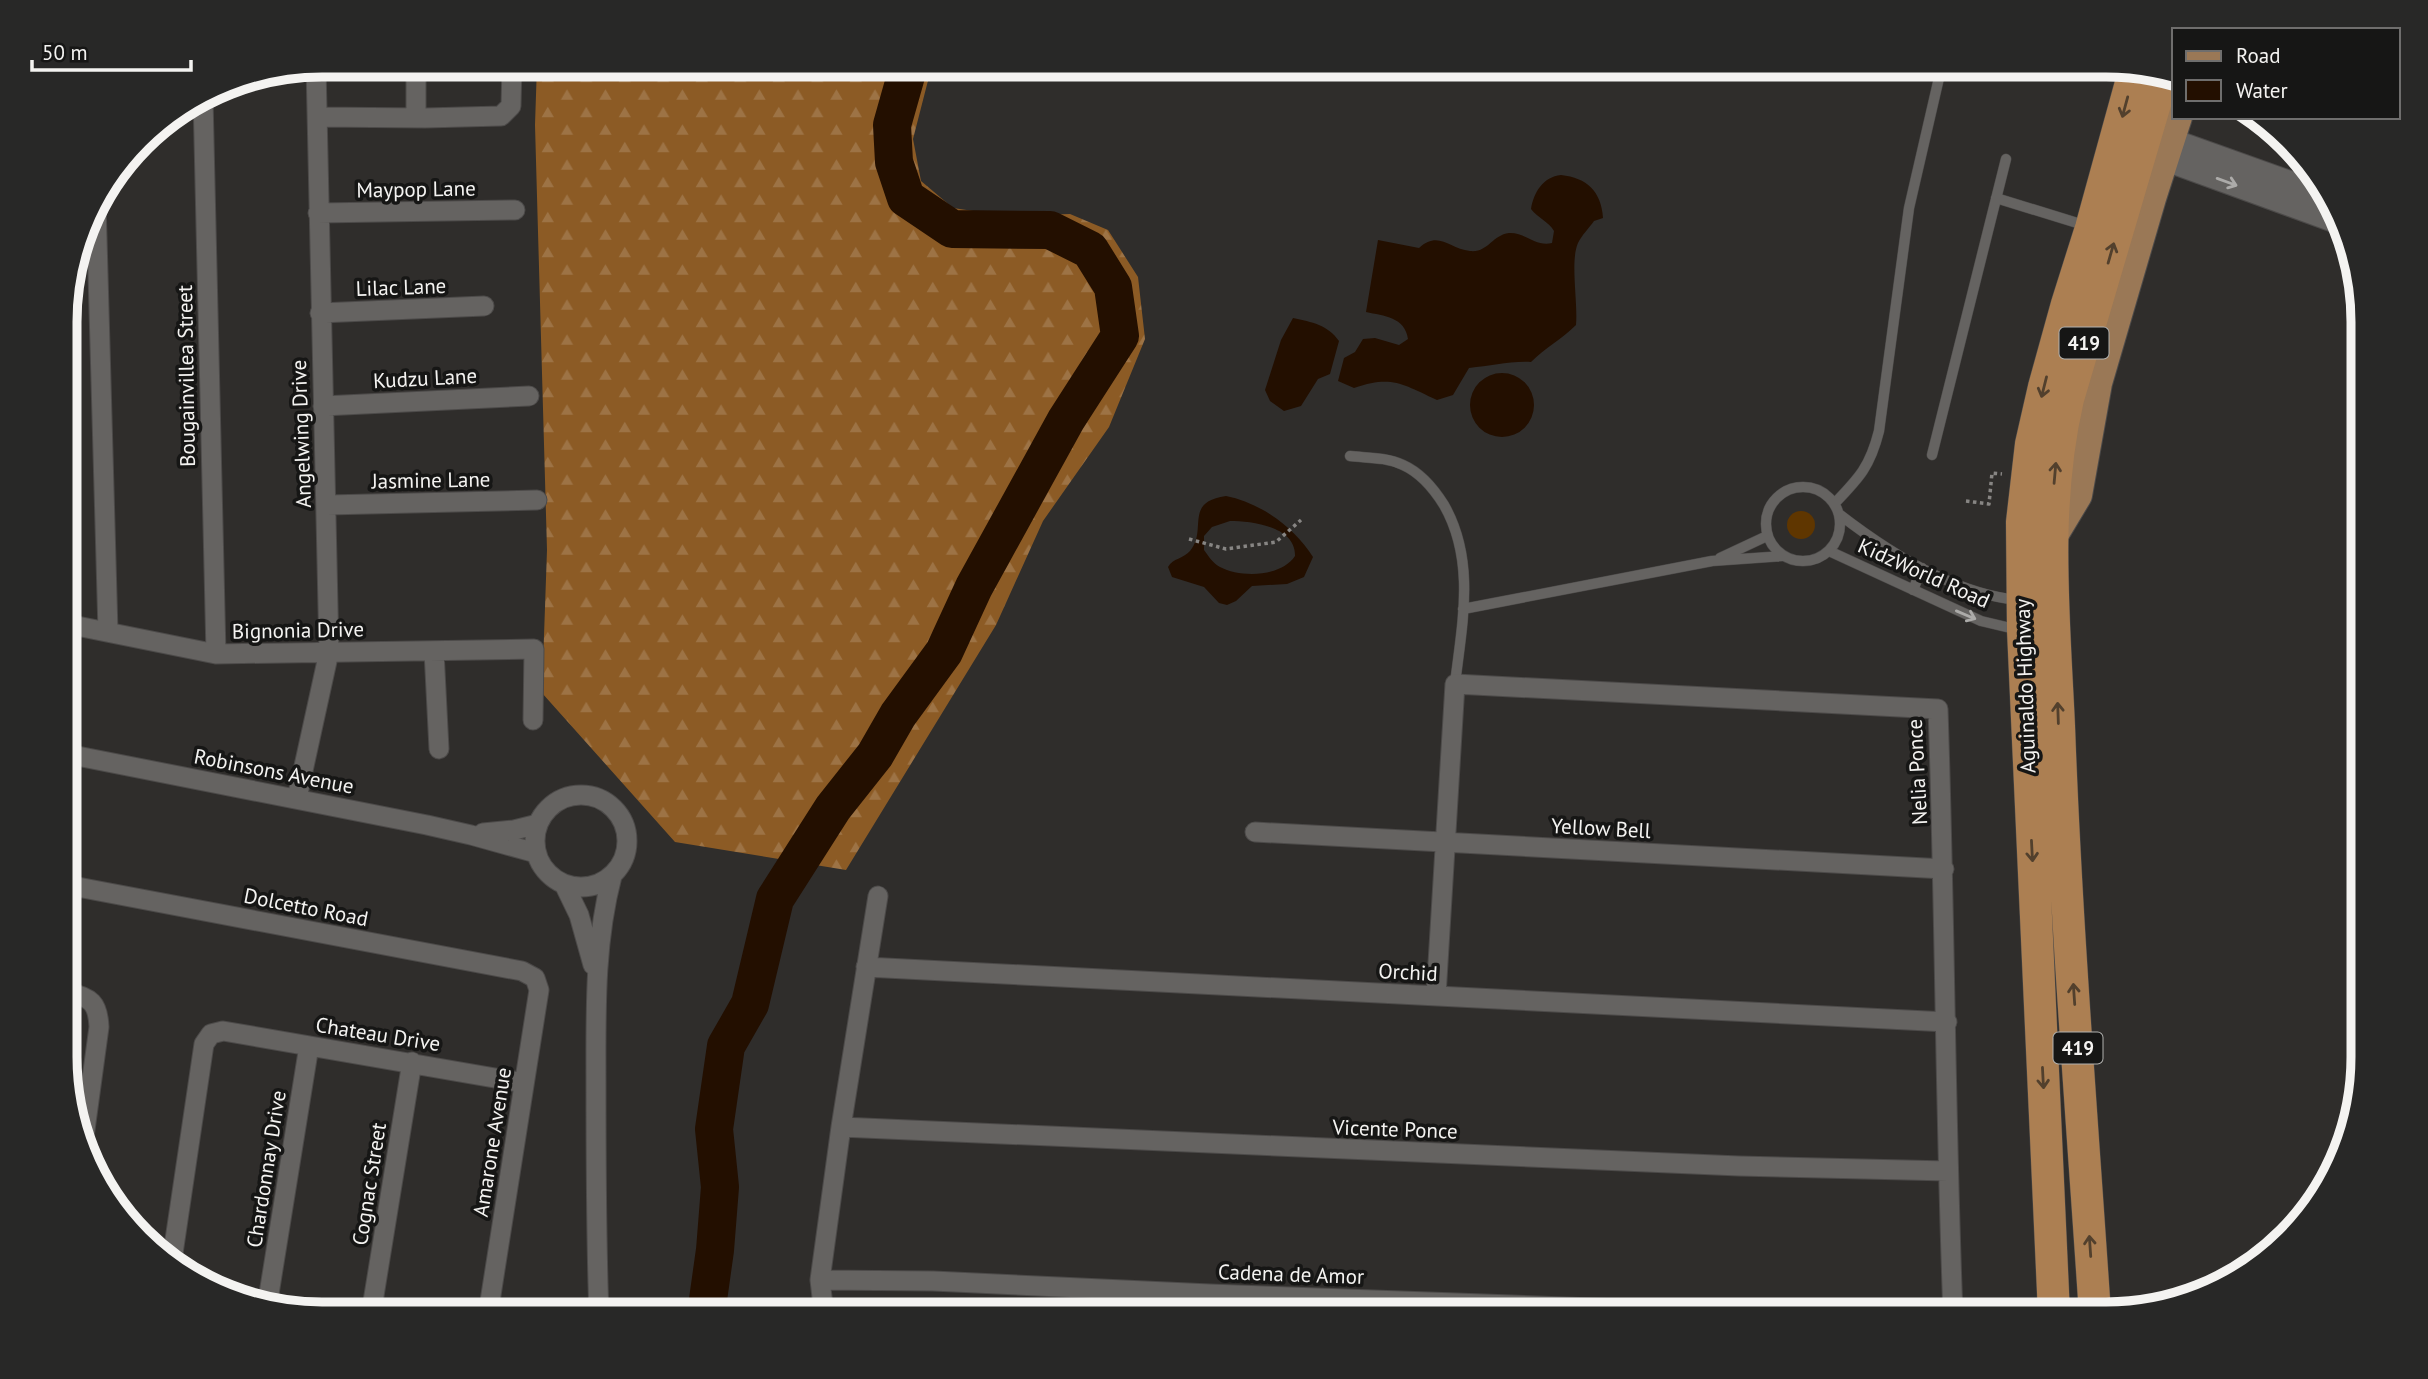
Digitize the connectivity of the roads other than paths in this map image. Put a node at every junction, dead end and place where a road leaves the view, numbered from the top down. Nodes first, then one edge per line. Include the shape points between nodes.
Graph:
1 (317, 77) edge
2 (415, 77) edge
3 (512, 77) edge
4 (1939, 77) edge
5 (2132, 79) edge
6 (2161, 83) edge
7 (203, 108) edge
8 (319, 117) junction
9 (416, 118) junction
10 (2170, 139) edge
11 (2006, 159) dead end
12 (2313, 191) edge
13 (1996, 198) junction
14 (515, 210) dead end
15 (318, 213) junction
16 (2327, 217) edge
17 (97, 227) edge
18 (2091, 228) junction
19 (484, 306) dead end
20 (320, 313) junction
21 (528, 396) dead end
22 (323, 406) junction
23 (1932, 455) dead end
24 (1350, 456) dead end
25 (537, 500) dead end
26 (1834, 503) junction
27 (327, 505) junction
28 (1839, 514) junction
29 (2053, 534) junction
30 (1767, 536) junction
31 (1829, 551) junction
32 (1782, 555) junction
33 (1712, 561) junction
34 (1922, 568) junction
35 (1913, 590) junction
36 (1463, 609) junction
37 (2036, 615) junction
38 (77, 626) edge
39 (108, 632) junction
40 (434, 651) junction
41 (329, 652) junction
42 (216, 654) junction
43 (1455, 684) junction
44 (533, 720) dead end
45 (439, 749) dead end
46 (77, 756) edge
47 (297, 798) junction
48 (538, 824) junction
49 (1255, 832) dead end
50 (471, 835) junction
51 (1446, 842) junction
52 (537, 853) junction
53 (1944, 869) junction
54 (612, 876) junction
55 (564, 884) junction
56 (77, 887) edge
57 (878, 896) dead end
58 (866, 967) junction
59 (597, 976) junction
60 (535, 978) joint
61 (77, 994) edge
62 (1436, 996) junction
63 (1947, 1023) junction
64 (309, 1046) junction
65 (412, 1062) junction
66 (524, 1083) junction
67 (86, 1123) edge
68 (841, 1127) junction
69 (1948, 1171) junction
70 (173, 1251) edge
71 (820, 1280) junction
72 (269, 1296) edge
73 (1421, 1301) edge
74 (1953, 1301) edge
75 (2054, 1301) edge
76 (2094, 1301) edge
77 (373, 1302) edge
78 (490, 1302) edge
79 (599, 1302) edge
80 (823, 1302) edge

1 - 8 street, Angelwing Drive
2 - 9 street
3 - 9 street via 511,106 501,116
4 - 26 lane via 1909,208 1879,431 1873,455 1860,477
5 -> 18 highway, Aguinaldo Highway / 419
29 -> 6 highway, Aguinaldo Highway / 419 via 2054,473 2068,399
7 - 42 street, Bougainvillea Street
8 - 9 street
8 - 15 street, Angelwing Drive
10 - 12 street
10 -> 16 street
10 - 29 main road, 419 via 2097,383 2077,495
11 - 13 lane
13 - 18 lane
13 - 23 lane
14 - 15 street, Maypop Lane
15 - 20 street, Angelwing Drive
17 - 39 street
18 -> 37 highway, Aguinaldo Highway / 419 via 2031,444 2022,522
19 - 20 street, Lilac Lane
20 - 22 street, Angelwing Drive
21 - 22 street, Kudzu Lane
22 - 27 street, Angelwing Drive
24 - 36 lane via 1403,465 1437,492 1461,548
25 - 27 street, Jasmine Lane
26 - 28 lane
26 - 30 lane via 1815,489 1791,488 1772,502 1765,524
27 - 41 street, Angelwing Drive
28 - 31 lane via 1839,534
28 - 34 lane, KidzWorld Road via 1872,541
29 - 37 highway, Aguinaldo Highway / 419
30 - 32 lane
30 - 33 lane
31 - 32 lane via 1806,561
31 - 35 lane, KidzWorld Road
32 - 33 lane
33 - 36 lane
34 - 35 lane
34 - 37 lane, KidzWorld Road
35 -> 37 lane, KidzWorld Road via 1981,621
36 - 43 lane
37 -> 75 highway, Aguinaldo Highway / 419
76 -> 37 highway, Aguinaldo Highway / 419 via 2061,781
38 - 39 street, Bignonia Drive
39 - 42 street, Bignonia Drive
40 - 41 street, Bignonia Drive
40 - 44 street, Bignonia Drive via 534,649
40 - 45 street
41 - 42 street, Bignonia Drive
41 - 47 street, Angelwing Drive
43 - 51 street
43 - 53 street, Nelia Ponce via 1938,709
46 - 47 street, Robinsons Avenue
47 - 50 street, Robinsons Avenue
48 - 50 street, Robinsons Avenue
48 - 52 street
48 - 54 street via 545,811 571,795 601,798 614,807 628,835 622,864
49 - 51 street, Yellow Bell
50 - 52 street, Robinsons Avenue
51 - 53 street, Yellow Bell
51 - 62 street
52 - 55 street via 542,866
53 - 63 street, Nelia Ponce
54 - 55 street via 589,887
54 - 59 street via 603,910
55 - 59 street via 579,915
56 - 60 street, Dolcetto Road via 523,971
57 - 58 street
58 - 62 street, Orchid
58 - 68 street
59 - 79 street
60 - 66 street, Amarone Avenue via 539,990
61 - 67 street via 94,1003 99,1015
62 - 63 street, Orchid
63 - 69 street, Nelia Ponce
64 - 65 street, Chateau Drive
64 - 70 street, Chateau Drive via 223,1031 211,1034 204,1044
64 - 72 street, Chardonnay Drive
65 - 66 street, Chateau Drive
65 - 77 street, Cognac Street
66 - 78 street, Amarone Avenue
68 - 69 street, Vicente Ponce
68 - 71 street
69 - 74 street, Nelia Ponce
71 - 73 street, Cadena de Amor
71 - 80 street

